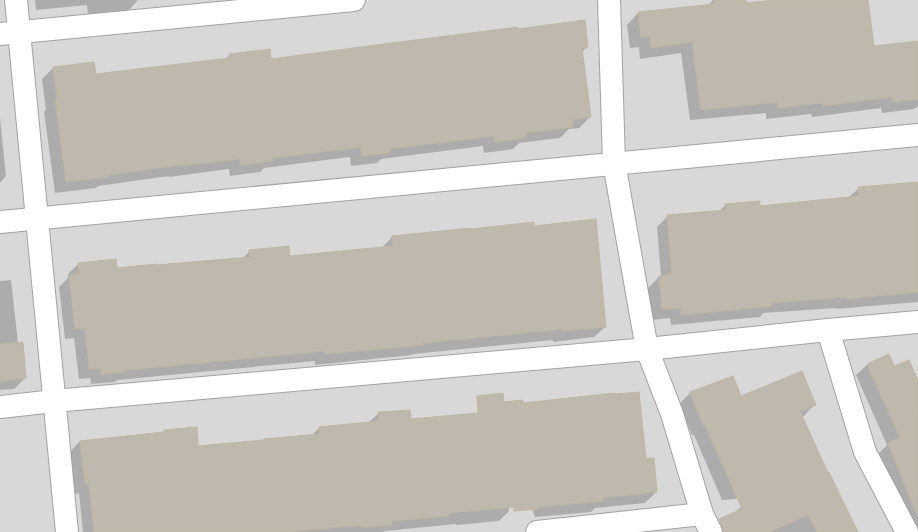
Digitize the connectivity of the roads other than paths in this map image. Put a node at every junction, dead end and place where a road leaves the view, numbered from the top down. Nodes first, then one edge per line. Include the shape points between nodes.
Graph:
1 (16, 0) edge
2 (354, 0) edge
3 (609, 0) edge
4 (10, 33) edge
5 (918, 135) edge
6 (614, 163) junction
7 (37, 218) junction
8 (0, 222) edge
9 (918, 322) edge
10 (828, 330) junction
11 (647, 349) junction
12 (54, 401) junction
13 (0, 407) edge
14 (706, 523) edge
15 (67, 532) edge
16 (537, 532) edge
17 (907, 532) edge

1 - 4 street
2 - 4 street
3 - 6 street
4 - 7 street
5 - 6 street
6 - 7 street
6 - 11 street
7 - 8 street
7 - 12 street
9 - 10 street
10 - 11 street
10 - 17 street via 866,452
11 - 12 street
11 - 14 street via 672,414
12 - 13 street
12 - 15 street
14 - 16 street

